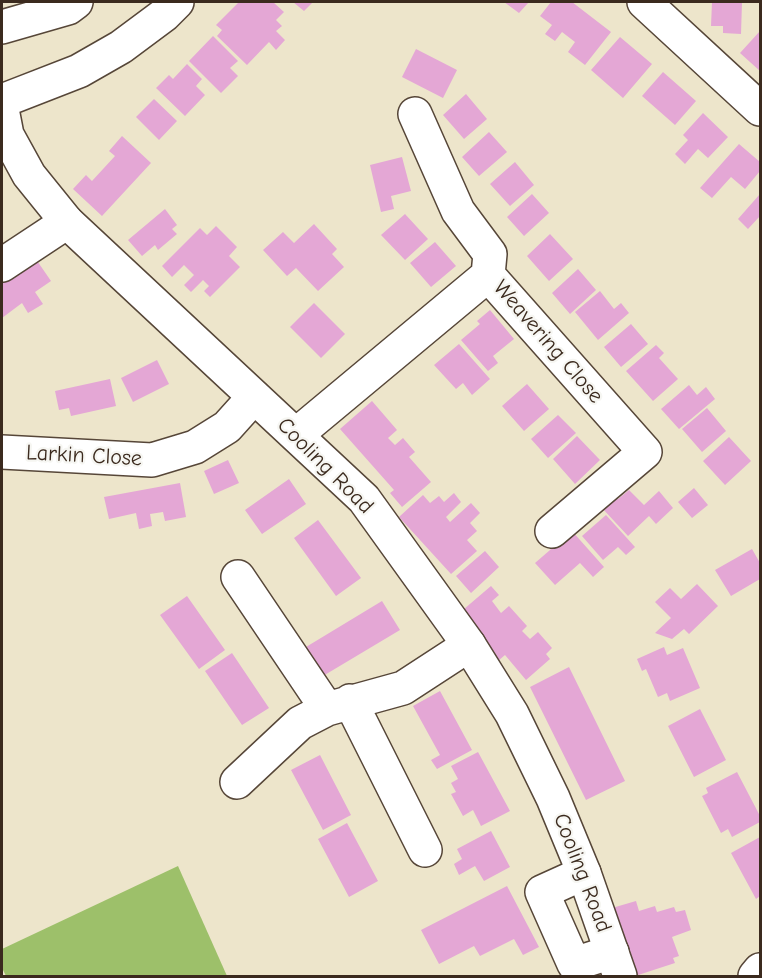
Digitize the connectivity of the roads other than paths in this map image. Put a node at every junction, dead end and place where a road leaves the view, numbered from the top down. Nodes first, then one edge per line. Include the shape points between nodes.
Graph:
1 (76, 2) edge
2 (177, 2) edge
3 (644, 2) edge
4 (2, 27) edge
5 (2, 101) edge
6 (2, 109) edge
7 (760, 109) edge
8 (415, 114) dead end
9 (67, 222) junction
10 (2, 265) edge
11 (488, 275) junction
12 (254, 397) junction
13 (296, 435) junction
14 (2, 452) edge
15 (552, 531) dead end
16 (238, 577) dead end
17 (469, 645) junction
18 (338, 705) junction
19 (237, 782) dead end
20 (425, 850) dead end
21 (584, 873) junction
22 (616, 964) edge
23 (760, 970) edge
24 (755, 976) edge

1 - 4 street via 68,8
2 - 5 street via 121,47 79,71
3 - 7 street
6 - 9 street, Cooling Road via 7,135 29,175
8 - 11 street via 458,211 490,254
9 - 10 street
9 - 12 street, Cooling Road
11 - 13 street, Weavering Close
11 - 15 street, Weavering Close via 645,452
12 - 13 street, Cooling Road
12 - 14 street, Larkin Close via 227,427 195,447 152,460
13 - 17 street, Cooling Road via 364,499
16 - 18 street
17 - 18 street via 403,688
17 - 21 street, Cooling Road via 512,714
18 - 19 street via 300,723
18 - 20 street
21 - 22 street, Cooling Road
21 - 22 street via 542,892 574,964
23 - 24 street

